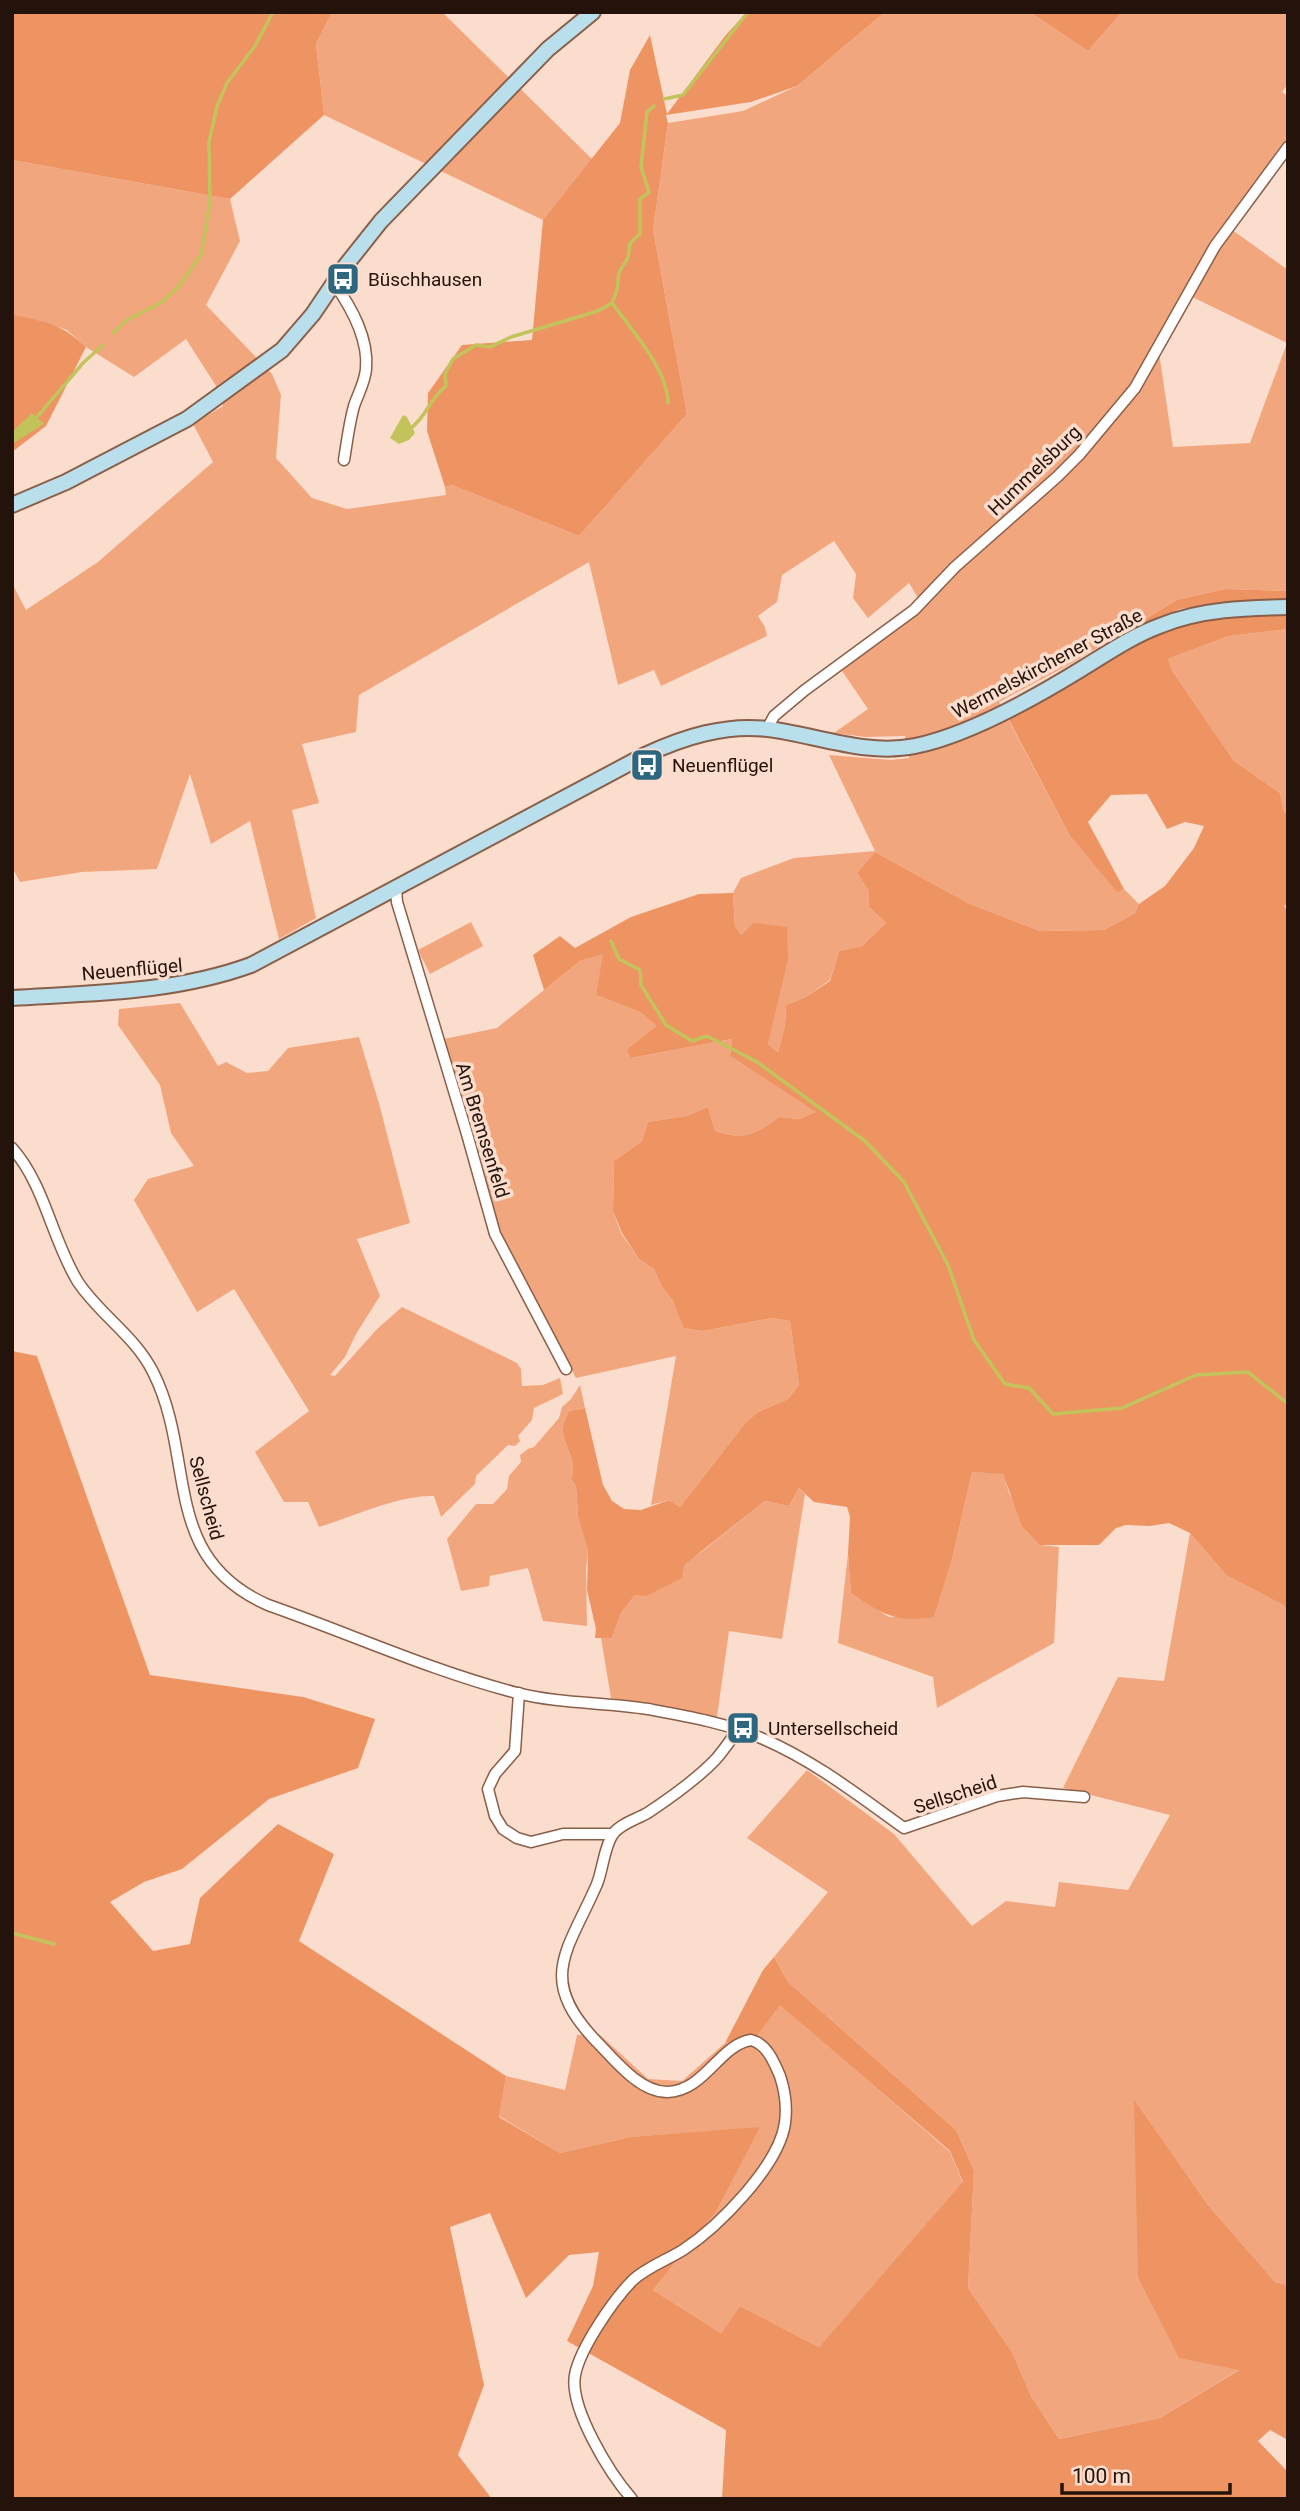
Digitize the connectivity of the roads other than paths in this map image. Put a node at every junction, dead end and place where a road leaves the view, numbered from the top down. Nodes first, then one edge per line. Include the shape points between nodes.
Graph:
1 (593, 12) edge
2 (1288, 147) edge
3 (334, 283) junction
4 (344, 460) dead end
5 (12, 505) edge
6 (1288, 607) edge
7 (767, 729) junction
8 (825, 740) joint
9 (396, 889) junction
10 (12, 998) edge
11 (12, 1148) edge
12 (566, 1369) dead end
13 (519, 1693) junction
14 (738, 1730) junction
15 (1084, 1797) dead end
16 (613, 1834) junction
17 (632, 2499) edge

1 - 3 main road via 565,33 404,197
2 - 7 street, Hummelsburg via 1214,246 1135,388 1086,447 914,610 788,703
3 - 4 street via 358,323 366,357
3 - 5 main road via 294,338 187,419
6 - 8 main road, Wermelskirchener Straße via 1212,612 1162,625 1122,643 1022,702 928,743 877,748
7 - 8 main road, Neuenflügel
7 - 9 main road, Neuenflügel via 725,729 671,743
9 - 10 main road, Neuenflügel via 270,956 218,976 159,988
9 - 12 street, Am Bremsenfeld via 495,1234
11 - 13 street, Sellscheid via 35,1185 76,1278 153,1372 196,1537 215,1568 237,1588 268,1605
13 - 14 street, Sellscheid via 648,1709
13 - 16 street via 515,1751 488,1789 503,1829 531,1842 563,1835
14 - 15 street, Sellscheid via 807,1760 904,1828 996,1796
14 - 16 street via 716,1760
16 - 17 street via 565,1953 561,1975 569,2008 639,2082 664,2092 688,2087 738,2044 757,2042 776,2066 786,2101 781,2137 738,2202 684,2249 632,2281 606,2313 575,2374 575,2393 585,2421

